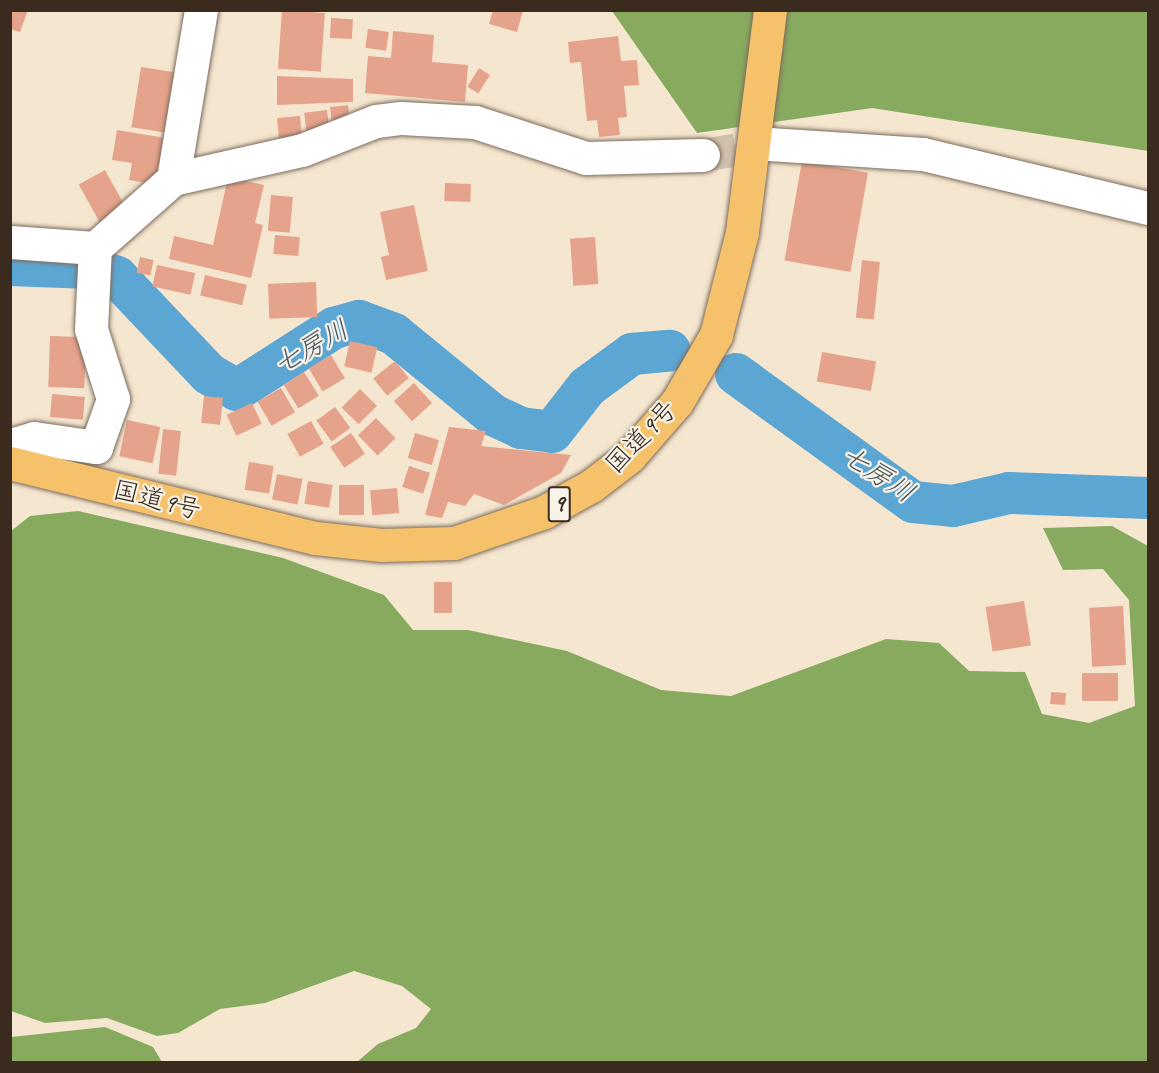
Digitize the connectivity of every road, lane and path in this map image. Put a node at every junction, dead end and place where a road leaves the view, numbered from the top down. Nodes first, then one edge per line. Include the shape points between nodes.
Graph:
1 (201, 10) edge
2 (770, 10) edge
3 (769, 144) tunnel mouth
4 (703, 155) tunnel mouth
5 (173, 179) junction
6 (1149, 208) edge
7 (10, 242) edge
8 (95, 248) junction
9 (10, 445) edge
10 (10, 464) edge

1 - 5 street via 187,119
2 - 10 highway, 国道9号 / 9 via 742,232 716,336 677,402 629,457 591,486 533,517 454,543 382,545 315,538
3 - 6 street via 923,154
4 - 5 street via 586,158 475,122 401,118 376,121 302,150
5 - 8 street
7 - 8 street
8 - 9 street via 91,329 113,399 96,447 34,438

